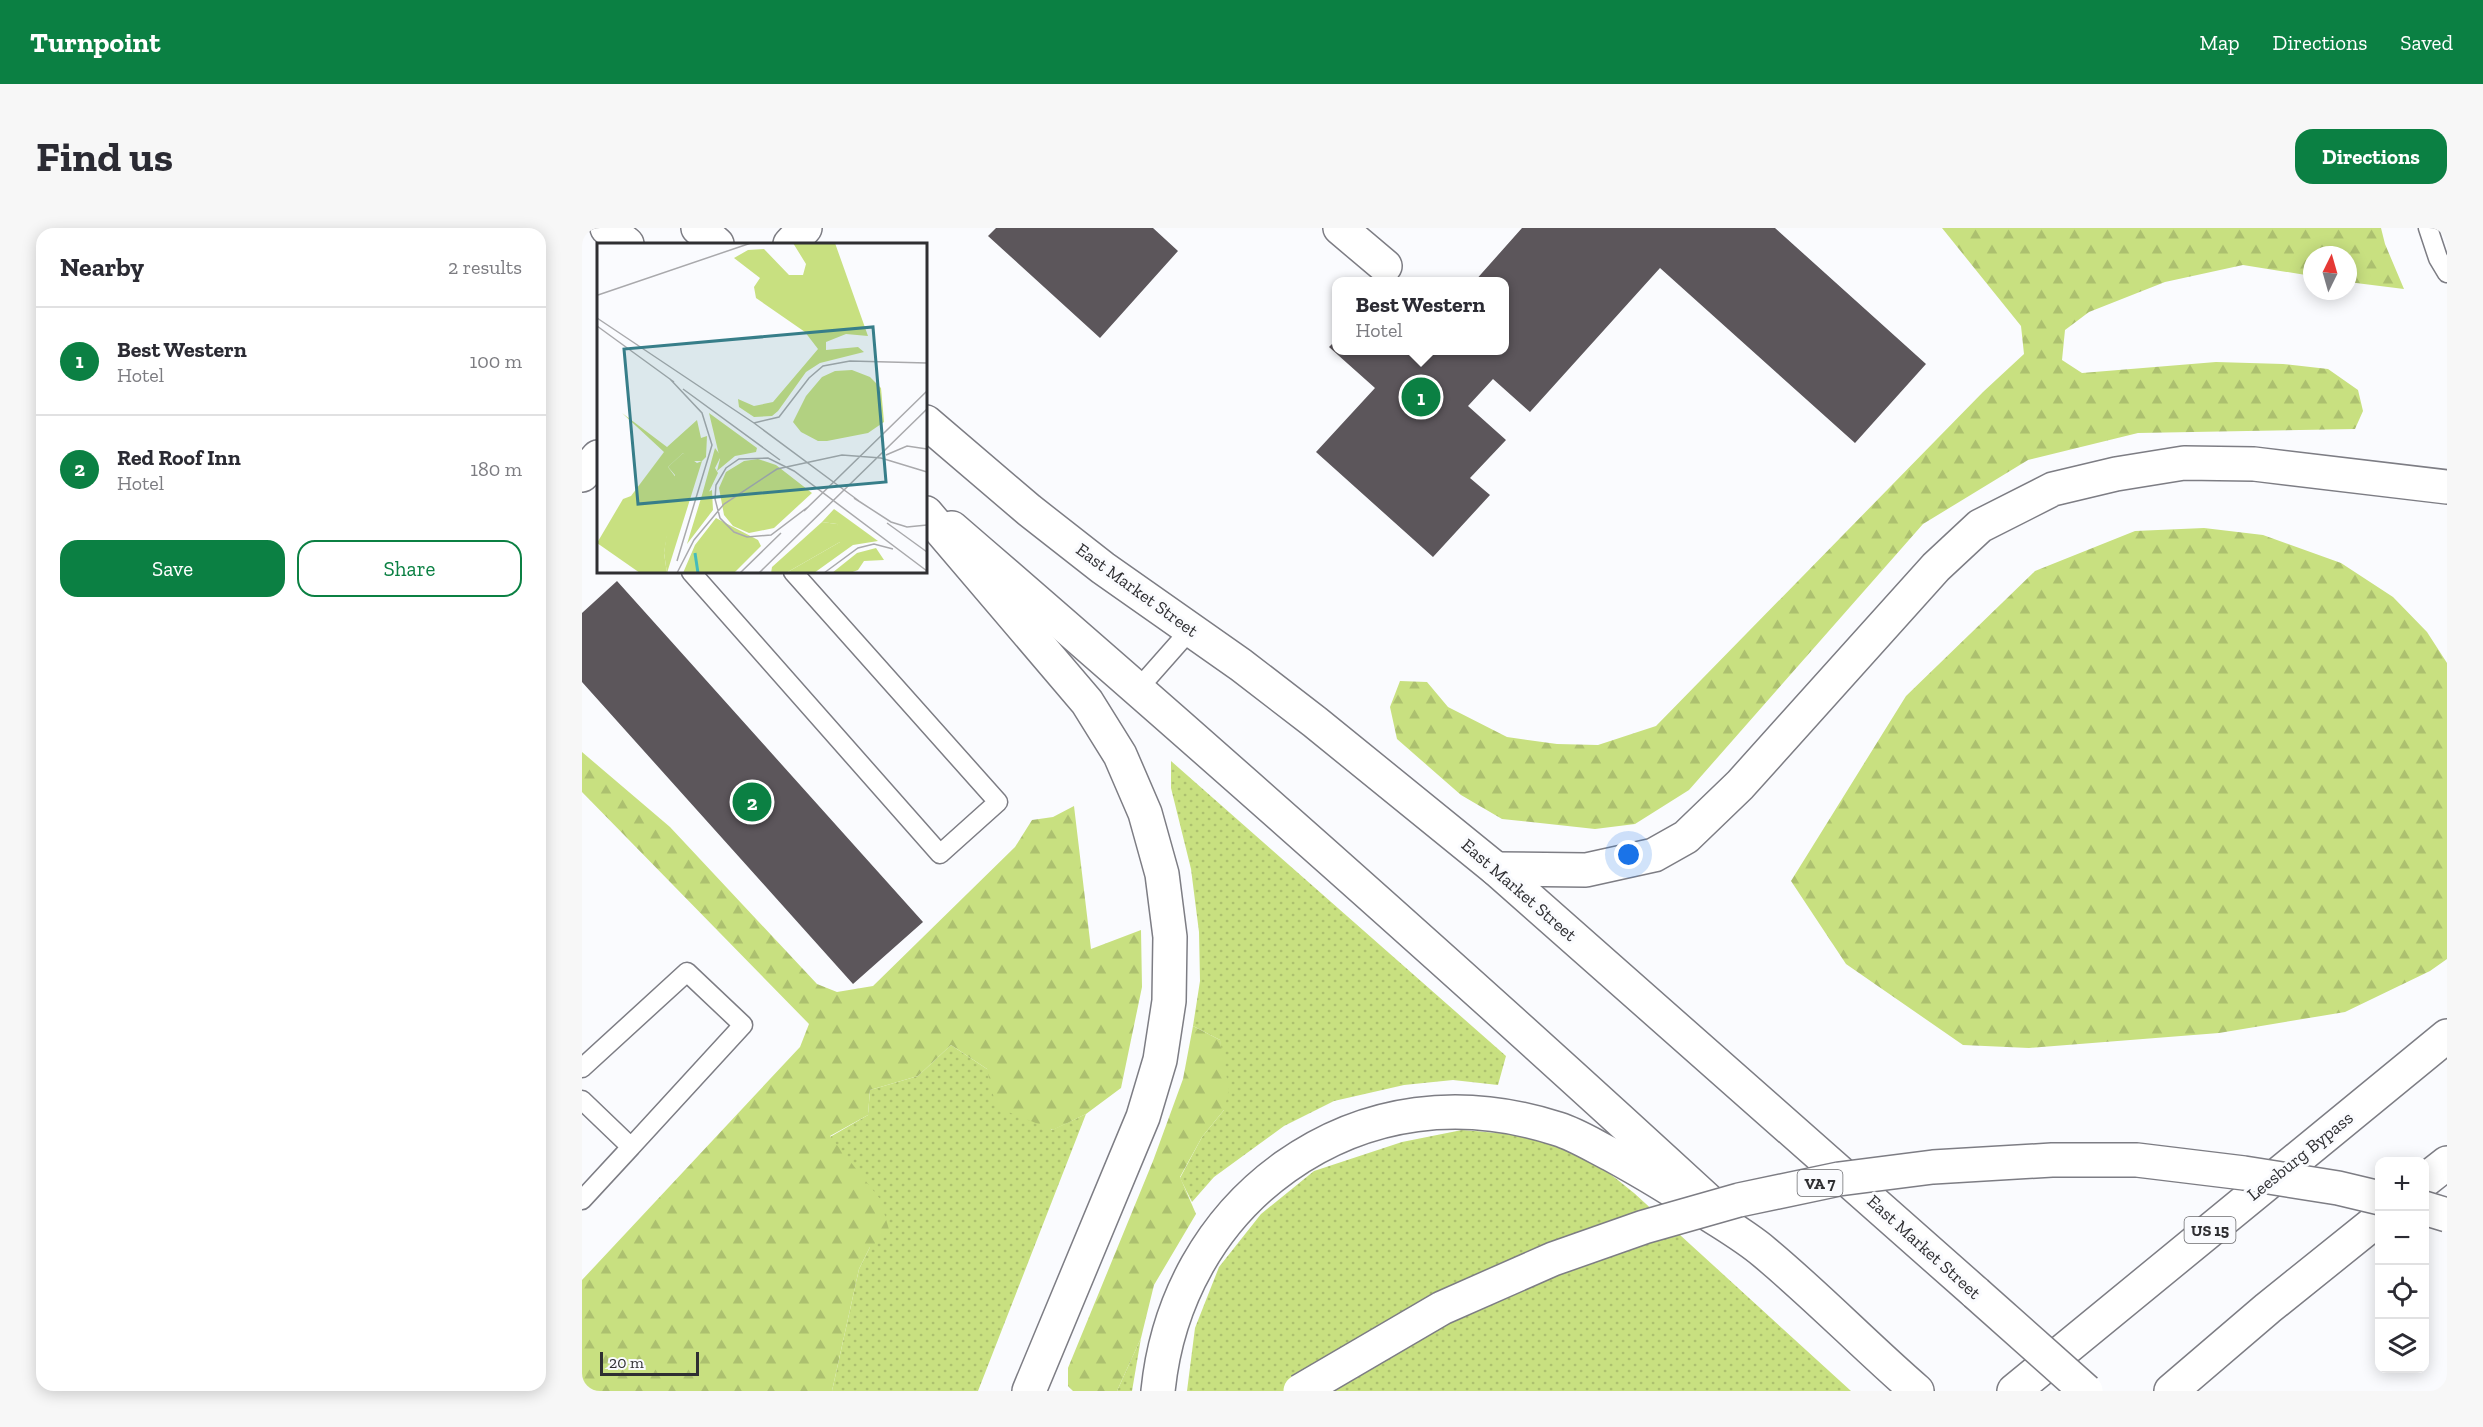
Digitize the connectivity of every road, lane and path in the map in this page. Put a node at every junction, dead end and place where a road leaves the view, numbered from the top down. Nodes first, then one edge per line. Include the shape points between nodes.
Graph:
1 (608, 228) edge
2 (698, 228) edge
3 (805, 228) edge
4 (1340, 228) edge
5 (2428, 228) edge
6 (626, 243) edge
7 (716, 243) edge
8 (791, 243) edge
9 (1385, 266) dead end
10 (2447, 273) edge
11 (927, 423) edge
12 (2447, 487) edge
13 (927, 507) edge
14 (927, 514) edge
15 (692, 573) edge
16 (794, 573) edge
17 (1191, 629) junction
18 (1138, 689) junction
19 (1496, 869) junction
20 (2447, 1036) edge
21 (582, 1068) edge
22 (582, 1100) edge
23 (631, 1147) junction
24 (2447, 1163) edge
25 (2429, 1177) edge
26 (2375, 1197) edge
27 (2447, 1199) edge
28 (582, 1200) edge
29 (2429, 1208) edge
30 (2429, 1212) edge
31 (2447, 1215) edge
32 (2375, 1221) edge
33 (2375, 1242) edge
34 (1763, 1251) junction
35 (2268, 1308) junction
36 (1029, 1391) edge
37 (1158, 1391) edge
38 (1300, 1391) edge
39 (1917, 1391) edge
40 (2013, 1391) edge
41 (2086, 1391) edge
42 (2171, 1391) edge

1 - 6 main road
2 - 7 main road
3 - 8 main road
4 - 9 main road
5 - 10 lane
11 - 17 main road, East Market Street via 1103,568
12 - 19 main road via 2254,464 2184,463 2053,489 1980,526 1936,567 1740,785 1686,837 1654,855 1586,870
13 - 18 main road
14 - 36 main road via 1087,702 1120,755 1154,844 1170,938 1169,1001 1160,1060 1143,1117
15 - 16 lane via 940,854 998,802
17 - 18 lane
17 - 19 main road, East Market Street via 1315,722
18 - 34 main road via 1553,1058
19 - 41 main road, East Market Street, bridge
20 - 40 main road, Leesburg Bypass / US 15
21 - 23 lane via 687,972 743,1025
22 - 23 lane
23 - 28 lane
24 - 25 main road
26 - 38 main road, VA 7, bridge via 2268,1176 2137,1160 1933,1167 1839,1179 1739,1200 1553,1259 1442,1308
27 - 29 main road
30 - 31 main road, bridge
32 - 35 main road
33 - 35 main road
34 - 37 main road via 1665,1184 1558,1129 1509,1116 1458,1111 1405,1115 1361,1126 1309,1150 1265,1181 1229,1217 1197,1262 1176,1307 1161,1359
34 - 39 main road
35 - 42 main road

